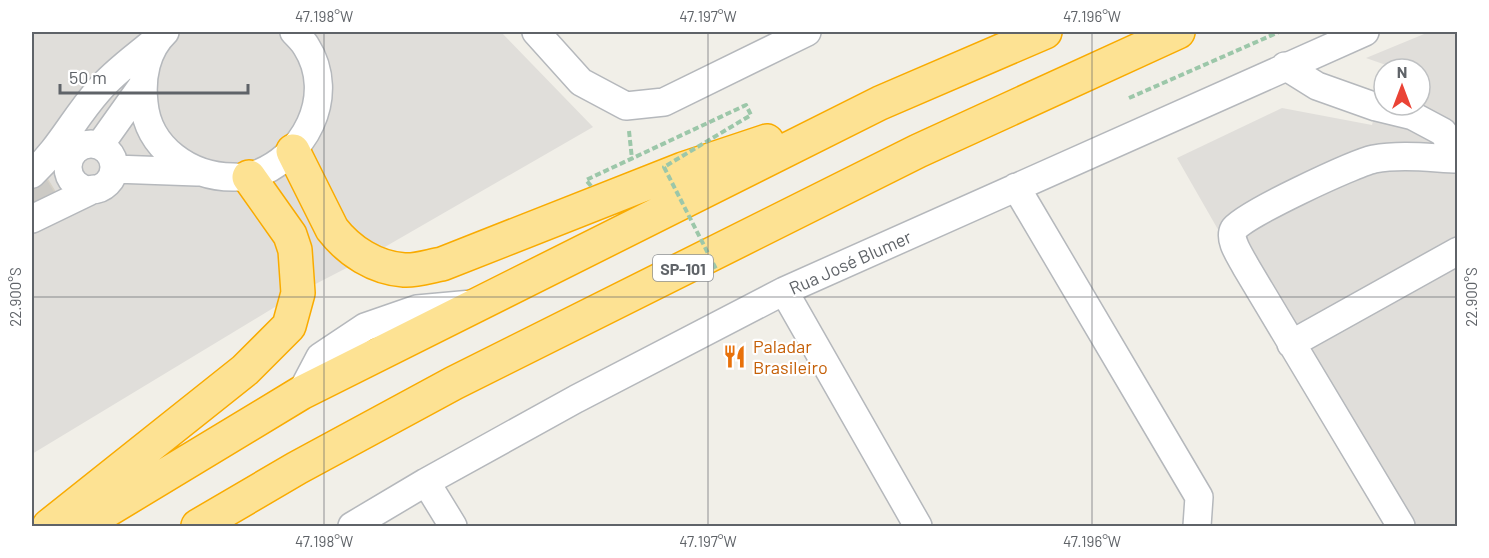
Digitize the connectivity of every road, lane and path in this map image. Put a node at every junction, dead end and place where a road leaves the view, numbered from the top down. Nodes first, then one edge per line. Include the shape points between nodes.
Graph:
1 (294, 32) edge
2 (537, 32) edge
3 (807, 32) edge
4 (1045, 32) edge
5 (1178, 32) edge
6 (1279, 32) edge
7 (1365, 32) edge
8 (164, 33) edge
9 (1286, 66) junction
10 (142, 86) junction
11 (1129, 98) dead end
12 (880, 103) junction
13 (100, 146) junction
14 (294, 151) junction
15 (1458, 157) edge
16 (69, 159) junction
17 (114, 169) junction
18 (202, 172) junction
19 (32, 175) edge
20 (249, 177) junction
21 (591, 186) dead end
22 (1016, 187) junction
23 (94, 189) junction
24 (32, 219) edge
25 (1458, 251) edge
26 (716, 268) dead end
27 (784, 291) junction
28 (1291, 344) junction
29 (426, 482) junction
30 (49, 526) edge
31 (81, 526) edge
32 (198, 526) edge
33 (352, 526) edge
34 (453, 526) edge
35 (918, 526) edge
36 (1197, 526) edge
37 (1401, 526) edge

1 - 14 street via 307,46 316,73 318,101 310,128
2 - 3 street via 581,82 626,106 664,102
4 - 12 highway
5 - 32 highway, SP-101 via 918,151 454,383
6 - 11 path
7 - 9 street, Rua José Blumer
8 - 10 street via 148,58
8 - 19 street via 98,90 50,157
9 - 15 street via 1317,86 1413,116 1443,132
9 - 22 street, Rua José Blumer
10 - 13 street
10 - 18 street via 145,112 155,137 172,156
12 - 14 highway via 683,169 442,264 405,271 364,259 340,240
12 - 31 highway via 301,393
13 - 16 street via 85,144
13 - 17 street via 111,154
14 - 20 street
15 - 28 street via 1391,158 1358,164 1241,222 1233,230 1232,240
16 - 19 street via 58,174
16 - 23 street via 74,182
17 - 18 street
17 - 23 street via 108,182
18 - 20 street via 218,177
20 - 30 highway via 290,235 295,250 298,293 289,326 245,370
21 - 26 path, bridge via 586,180 746,105 752,115 664,167
22 - 27 street, Rua José Blumer
22 - 36 street via 1199,497
23 - 24 street
25 - 28 street
27 - 29 street, Rua José Blumer
27 - 35 street
28 - 37 street
29 - 33 street, Rua José Blumer
29 - 34 street

